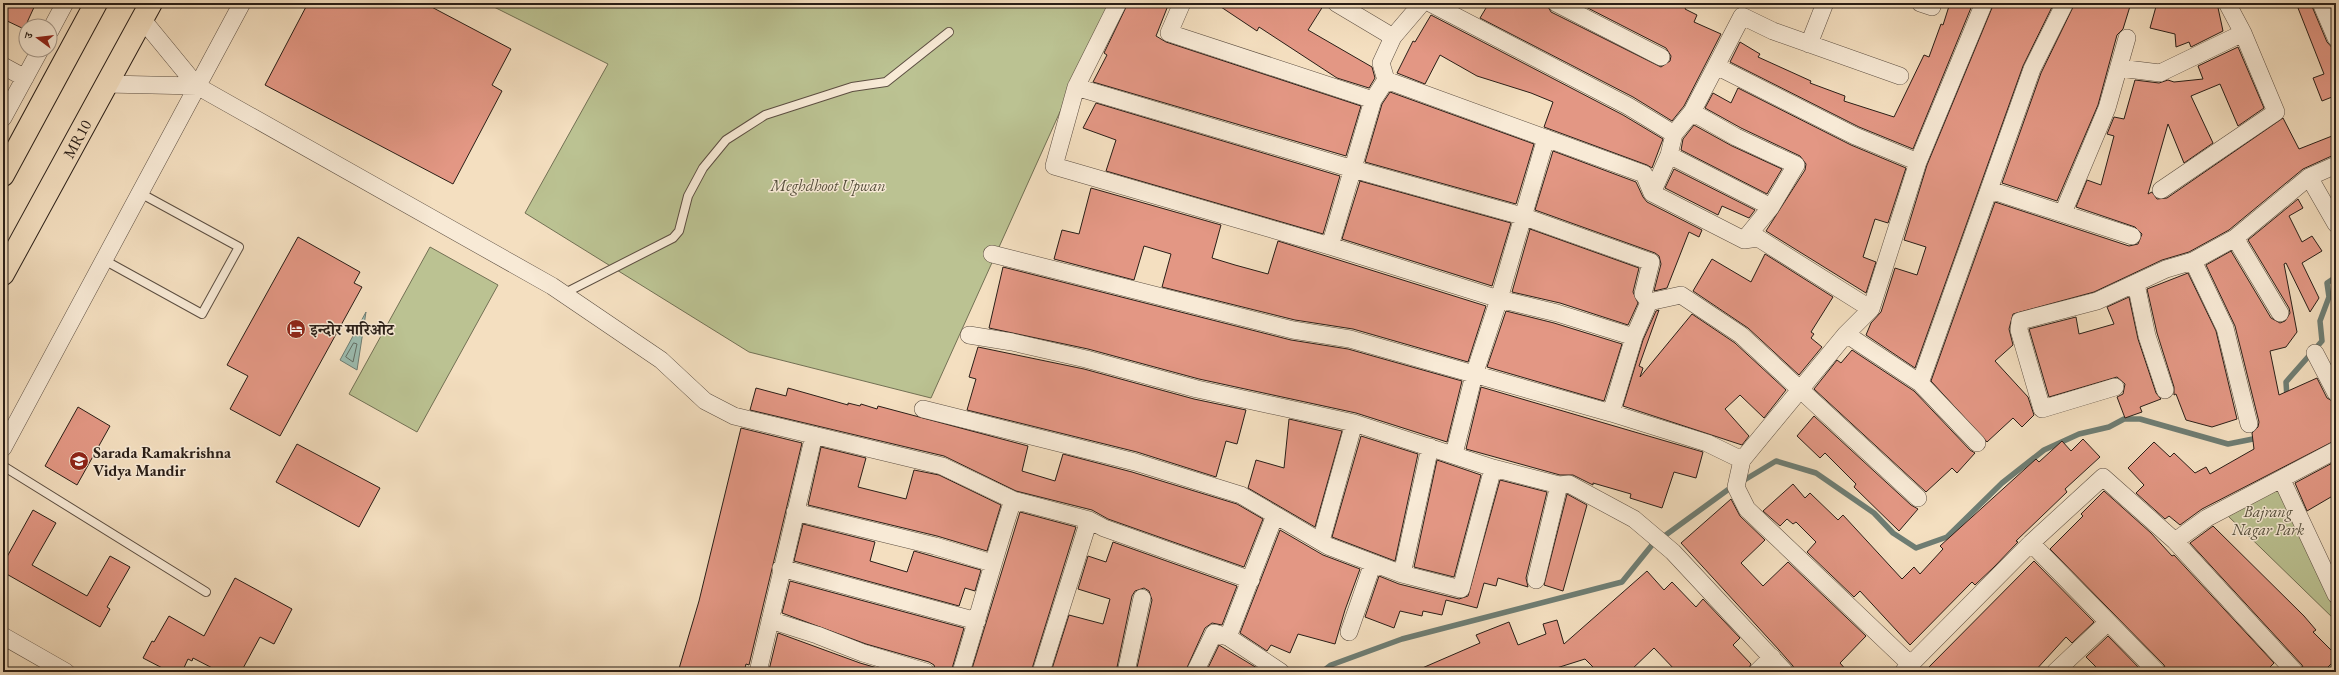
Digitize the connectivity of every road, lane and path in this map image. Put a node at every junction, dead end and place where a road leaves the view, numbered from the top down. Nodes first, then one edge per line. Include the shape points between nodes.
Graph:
1 (65, 3) edge
2 (96, 3) edge
3 (242, 3) edge
4 (1118, 3) edge
5 (1182, 3) edge
6 (1336, 3) edge
7 (1422, 3) edge
8 (1430, 3) edge
9 (1556, 3) edge
10 (1825, 3) edge
11 (1984, 3) edge
12 (2065, 3) edge
13 (2227, 3) edge
14 (2321, 3) edge
15 (146, 11) edge
16 (57, 18) edge
17 (949, 32) dead end
18 (2243, 33) junction
19 (1393, 37) junction
20 (2127, 38) dead end
21 (2336, 38) edge
22 (1809, 44) junction
23 (1661, 57) dead end
24 (36, 58) edge
25 (3, 66) edge
26 (1716, 66) junction
27 (2119, 68) junction
28 (1900, 76) dead end
29 (25, 78) junction
30 (1386, 80) junction
31 (106, 84) junction
32 (197, 86) junction
33 (1076, 87) junction
34 (1373, 100) junction
35 (1692, 112) junction
36 (3, 118) edge
37 (1674, 134) junction
38 (1546, 138) junction
39 (1669, 155) junction
40 (1918, 162) junction
41 (2336, 165) edge
42 (1353, 169) junction
43 (3, 175) edge
44 (2309, 177) junction
45 (1990, 190) junction
46 (2161, 190) dead end
47 (140, 193) junction
48 (1652, 193) junction
49 (1771, 207) junction
50 (2063, 213) junction
51 (1522, 216) junction
52 (2336, 224) edge
53 (2132, 236) dead end
54 (2235, 238) junction
55 (1744, 240) junction
56 (1330, 246) junction
57 (992, 254) dead end
58 (104, 260) junction
59 (2193, 261) junction
60 (3, 274) edge
61 (2136, 284) junction
62 (558, 290) junction
63 (1499, 299) junction
64 (1649, 302) junction
65 (1871, 309) junction
66 (2280, 313) dead end
67 (1846, 334) junction
68 (969, 335) dead end
69 (1634, 336) junction
70 (2315, 353) dead end
71 (1474, 376) junction
72 (1920, 383) junction
73 (2115, 387) dead end
74 (1801, 390) junction
75 (2165, 390) dead end
76 (2336, 393) edge
77 (923, 409) dead end
78 (1611, 413) junction
79 (1354, 423) junction
80 (2249, 424) dead end
81 (814, 435) junction
82 (1977, 443) dead end
83 (1430, 446) junction
84 (3, 448) edge
85 (2336, 450) edge
86 (1454, 454) junction
87 (1742, 460) junction
88 (3, 466) edge
89 (1493, 468) junction
90 (2282, 480) junction
91 (1559, 485) junction
92 (1918, 498) dead end
93 (1013, 500) junction
94 (795, 512) junction
95 (1275, 515) junction
96 (1089, 520) junction
97 (1321, 541) junction
98 (2175, 541) junction
99 (2031, 543) junction
100 (992, 563) junction
101 (1373, 563) junction
102 (781, 568) junction
103 (1402, 574) junction
104 (1251, 580) junction
105 (1536, 580) dead end
106 (206, 592) dead end
107 (2336, 595) edge
108 (1142, 598) dead end
109 (770, 620) junction
110 (977, 621) junction
111 (2108, 622) junction
112 (1349, 632) dead end
113 (3, 636) edge
114 (1228, 637) junction
115 (1772, 657) junction
116 (1907, 668) edge
117 (66, 672) edge
118 (758, 672) edge
119 (926, 672) edge
120 (961, 672) edge
121 (1041, 672) edge
122 (1126, 672) edge
123 (1195, 672) edge
124 (1281, 672) edge
125 (1757, 672) edge
126 (1785, 672) edge
127 (2056, 672) edge
128 (2157, 672) edge
129 (2295, 672) edge

1 - 16 street
2 - 43 main road
3 - 32 street
4 - 33 street
5 - 34 street via 1169,33
6 - 19 street
7 - 19 street
8 - 37 street via 1628,106
9 - 23 street
10 - 22 street
11 - 40 street
12 - 45 street via 2032,69 1998,160
13 - 18 street
14 - 21 street
15 - 31 main road, MR10
15 - 32 street
17 - 62 lane via 886,82 852,87 765,115 726,140 704,168 688,196 679,231 673,238
18 - 27 street via 2160,73
18 - 46 street via 2276,112
19 - 30 street via 1380,63
20 - 27 street
22 - 26 street via 1742,16
22 - 28 street
24 - 29 street
25 - 29 street
26 - 35 street
26 - 40 street via 1855,136
27 - 50 street via 2107,108
29 - 36 street
30 - 34 street
30 - 38 street
31 - 32 street
31 - 60 main road, MR10
32 - 47 street
32 - 62 street
33 - 42 street
33 - 56 street via 1054,166
34 - 42 street
35 - 37 street
35 - 49 street via 1736,137 1796,165
37 - 39 street
38 - 48 street via 1644,174
38 - 51 street
39 - 48 street
39 - 49 street
40 - 65 street
41 - 44 street
42 - 51 street
42 - 56 street
44 - 52 street
44 - 54 street
45 - 50 street
45 - 72 street
47 - 58 street
47 - 58 lane via 239,247 202,314
48 - 55 street
49 - 55 street
50 - 53 street
51 - 63 street
51 - 64 street via 1651,262 1643,294
54 - 59 street
54 - 66 street
55 - 65 street via 1758,238
56 - 63 street
57 - 71 street via 1293,330 1350,339
58 - 84 street
59 - 61 street via 2166,269
59 - 80 street via 2225,328
61 - 73 street via 2097,301 2020,321 2019,330 2042,409
61 - 75 street via 2148,336
62 - 81 street via 661,360 705,401 734,416
63 - 69 street
63 - 71 street
64 - 69 street
64 - 74 street via 1681,295 1741,335
65 - 67 street
67 - 72 street
67 - 74 street
68 - 79 street via 1041,349 1198,389
69 - 78 street
70 - 76 street
71 - 78 street
71 - 86 street
72 - 82 street
74 - 87 street
74 - 92 street
77 - 95 street via 1135,462 1241,495
78 - 87 street via 1707,443
79 - 83 street
79 - 97 street
81 - 93 street via 942,466
81 - 94 street
83 - 86 street
83 - 103 street
85 - 90 street
86 - 89 street
87 - 116 street via 1736,487 1747,509
88 - 106 lane
89 - 91 street
89 - 103 street via 1461,589
90 - 98 street via 2207,518
90 - 107 street
91 - 105 street
91 - 115 street via 1569,484 1634,519 1673,552
93 - 96 street
93 - 100 street
94 - 100 street via 935,546
94 - 102 street
95 - 97 street
95 - 104 street
96 - 104 street via 1125,536
96 - 121 street
97 - 101 street
98 - 99 street via 2103,477
98 - 129 street
99 - 111 street
99 - 116 street
100 - 110 street
101 - 103 street
101 - 112 street
102 - 109 street
102 - 110 street
104 - 114 street
108 - 122 street
109 - 118 street
109 - 119 street
110 - 120 street
111 - 127 street
111 - 128 street
113 - 117 street
114 - 123 street via 1214,633
114 - 124 street
115 - 125 street
115 - 126 street

